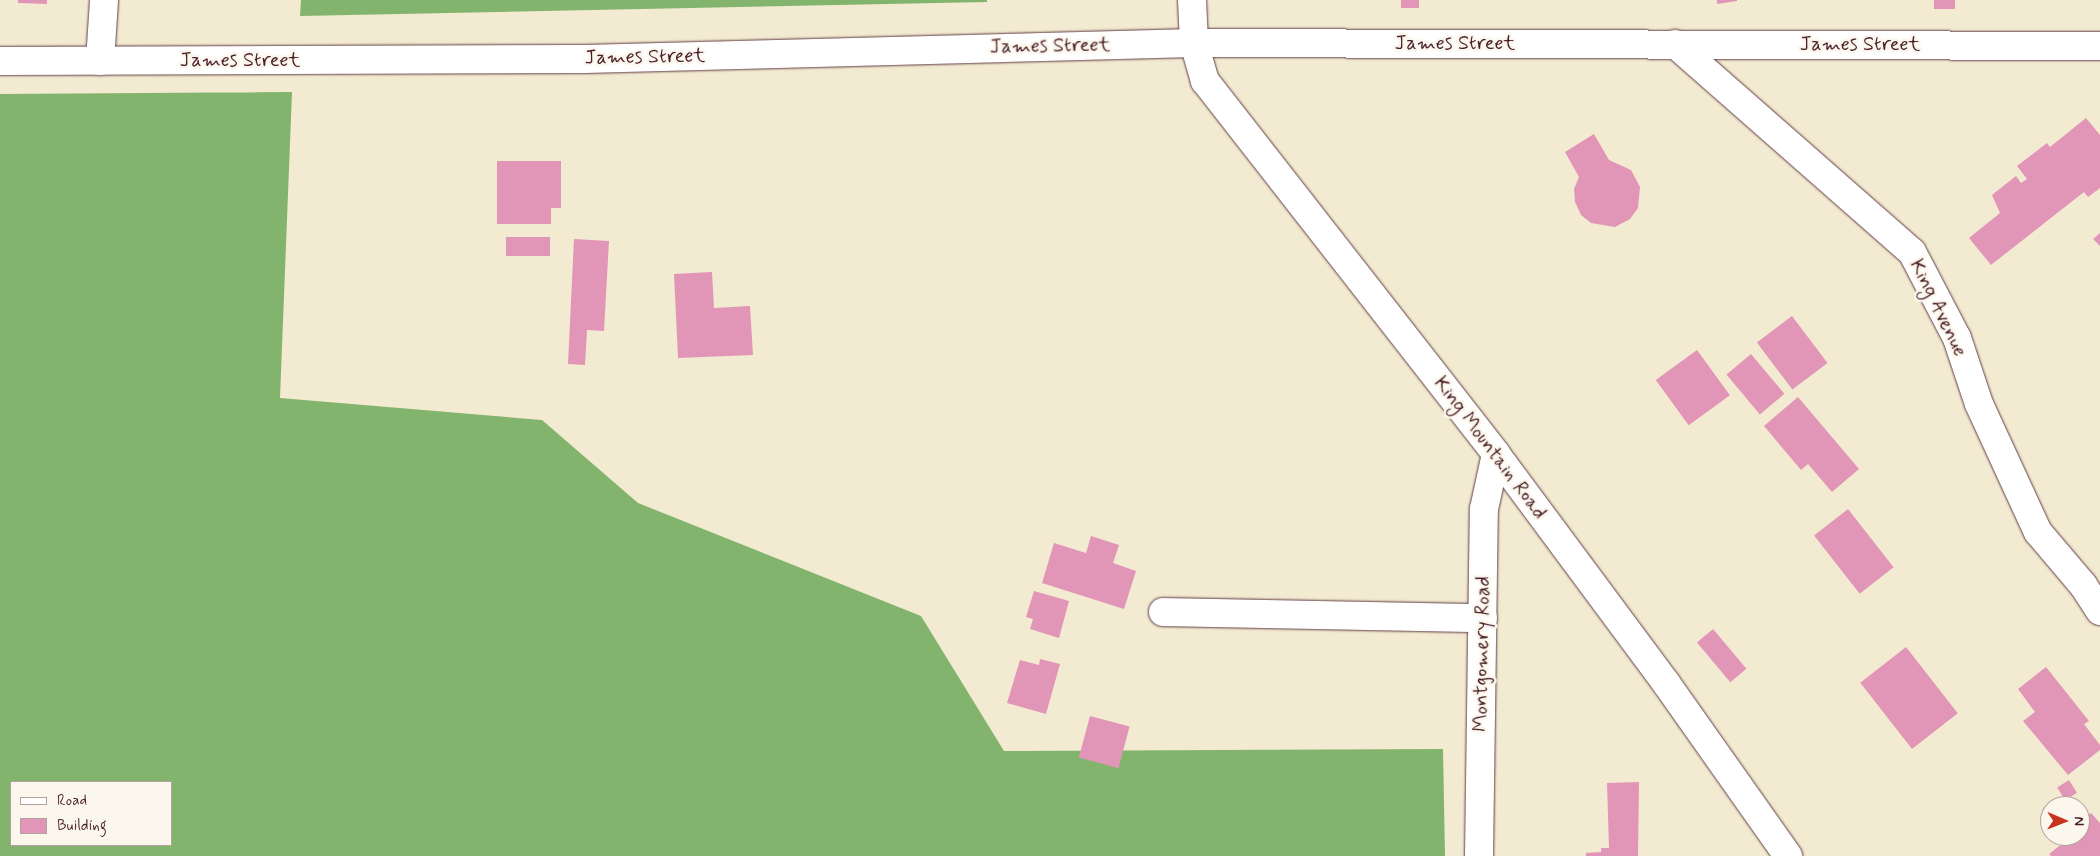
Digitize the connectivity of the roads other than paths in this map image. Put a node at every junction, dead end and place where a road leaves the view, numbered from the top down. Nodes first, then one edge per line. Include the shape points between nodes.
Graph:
1 (104, 0) edge
2 (1192, 0) edge
3 (1194, 43) junction
4 (1675, 44) junction
5 (2087, 46) edge
6 (0, 61) edge
7 (100, 61) junction
8 (2100, 64) edge
9 (1496, 454) junction
10 (1163, 612) dead end
11 (2100, 612) edge
12 (1482, 618) junction
13 (1479, 856) edge
14 (1788, 856) edge

1 - 7 street
2 - 3 street, King Mountain Road
3 - 4 street, James Street
3 - 7 street, James Street via 585,59
3 - 9 street, King Mountain Road via 1205,81
4 - 5 street, James Street
4 - 11 street, King Avenue via 1912,252 1957,338 1979,404 2038,532 2083,585
5 - 8 street
6 - 7 street, James Street
9 - 12 street, Montgomery Road via 1484,509
9 - 14 street, King Mountain Road via 1666,683
10 - 12 street
12 - 13 street, Montgomery Road

